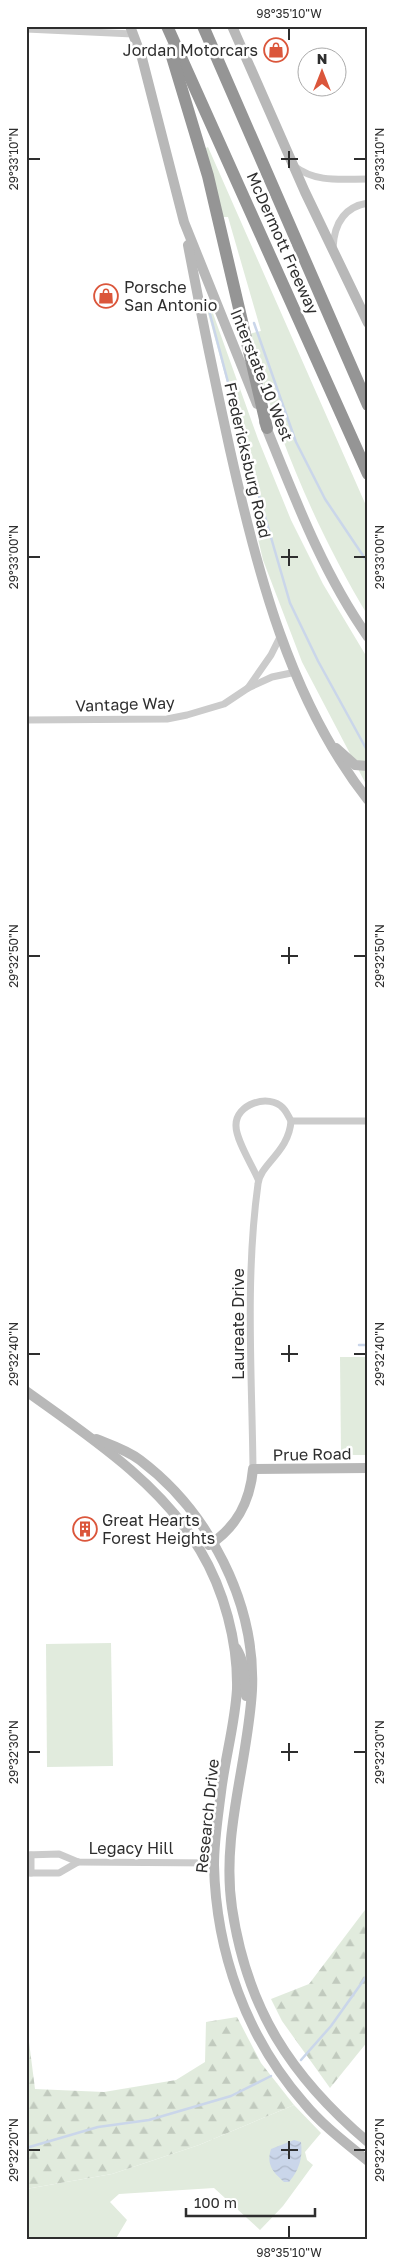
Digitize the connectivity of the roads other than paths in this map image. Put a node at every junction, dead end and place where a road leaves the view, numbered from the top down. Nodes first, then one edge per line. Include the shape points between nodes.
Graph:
1 (54, 26) edge
2 (165, 26) edge
3 (203, 26) edge
4 (232, 26) edge
5 (26, 29) edge
6 (35, 29) junction
7 (132, 30) edge
8 (293, 165) junction
9 (368, 179) edge
10 (368, 203) edge
11 (184, 222) junction
12 (332, 249) junction
13 (368, 323) edge
14 (368, 405) edge
15 (267, 428) junction
16 (368, 474) edge
17 (282, 634) junction
18 (368, 637) edge
19 (296, 672) junction
20 (248, 688) junction
21 (26, 720) edge
22 (328, 740) junction
23 (368, 766) edge
24 (368, 800) edge
25 (291, 1121) junction
26 (368, 1121) edge
27 (258, 1179) junction
28 (26, 1391) edge
29 (87, 1435) junction
30 (368, 1468) edge
31 (253, 1469) junction
32 (213, 1542) junction
33 (201, 1550) junction
34 (236, 1647) junction
35 (250, 1707) junction
36 (223, 1779) junction
37 (237, 1788) junction
38 (29, 1855) edge
39 (78, 1862) junction
40 (214, 1863) junction
41 (29, 1873) edge
42 (239, 1944) junction
43 (368, 2142) edge
44 (368, 2161) edge

1 - 6 street
2 - 15 highway via 208,176
2 - 16 highway, McDermott Freeway
3 - 14 highway, McDermott Freeway
4 - 8 main road
5 - 6 street
6 - 7 street
7 - 11 main road, Interstate 10 West
8 - 9 street via 308,176 321,179
8 - 12 main road
10 - 12 street via 354,207 342,216
11 - 15 main road, Interstate 10 West
11 - 17 main road, Fredericksburg Road via 209,355 246,519 257,565
12 - 13 main road
15 - 18 main road, Interstate 10 West via 319,555
17 - 19 main road, Fredericksburg Road
17 - 20 street, Vantage Way
19 - 20 street, Vantage Way via 272,676
19 - 22 main road, Fredericksburg Road
20 - 21 street, Vantage Way via 224,704 167,718
22 - 23 main road via 355,765
22 - 24 main road, Fredericksburg Road
25 - 26 street
25 - 27 street via 287,1139
25 - 27 street, Laureate Drive via 283,1107 264,1101 254,1102 238,1116 239,1138
27 - 31 street, Laureate Drive via 251,1266
28 - 29 main road
29 - 32 main road via 139,1459 189,1507
29 - 33 main road via 157,1495
30 - 31 main road, Prue Road
31 - 32 main road, Prue Road via 244,1509 224,1534
32 - 33 main road, Prue Road
32 - 35 main road, Research Drive via 233,1586 246,1628 251,1654
33 - 34 main road, Research Drive via 220,1595
34 - 35 main road via 243,1658 245,1696
34 - 36 main road, Research Drive via 237,1689
35 - 36 main road via 245,1714 232,1773
35 - 37 main road, Research Drive
36 - 40 main road, Research Drive
37 - 40 main road via 230,1797 223,1851
37 - 42 main road, Research Drive via 230,1863 231,1907
38 - 39 street, Legacy Hill via 59,1854
38 - 41 street
39 - 40 street, Legacy Hill
39 - 41 street, Legacy Hill via 60,1873
40 - 42 main road via 220,1867 224,1877 234,1936
40 - 44 main road, Research Drive via 216,1908 228,1964 243,2006 264,2049 305,2104
42 - 43 main road, Research Drive via 257,2000 293,2066 316,2094

